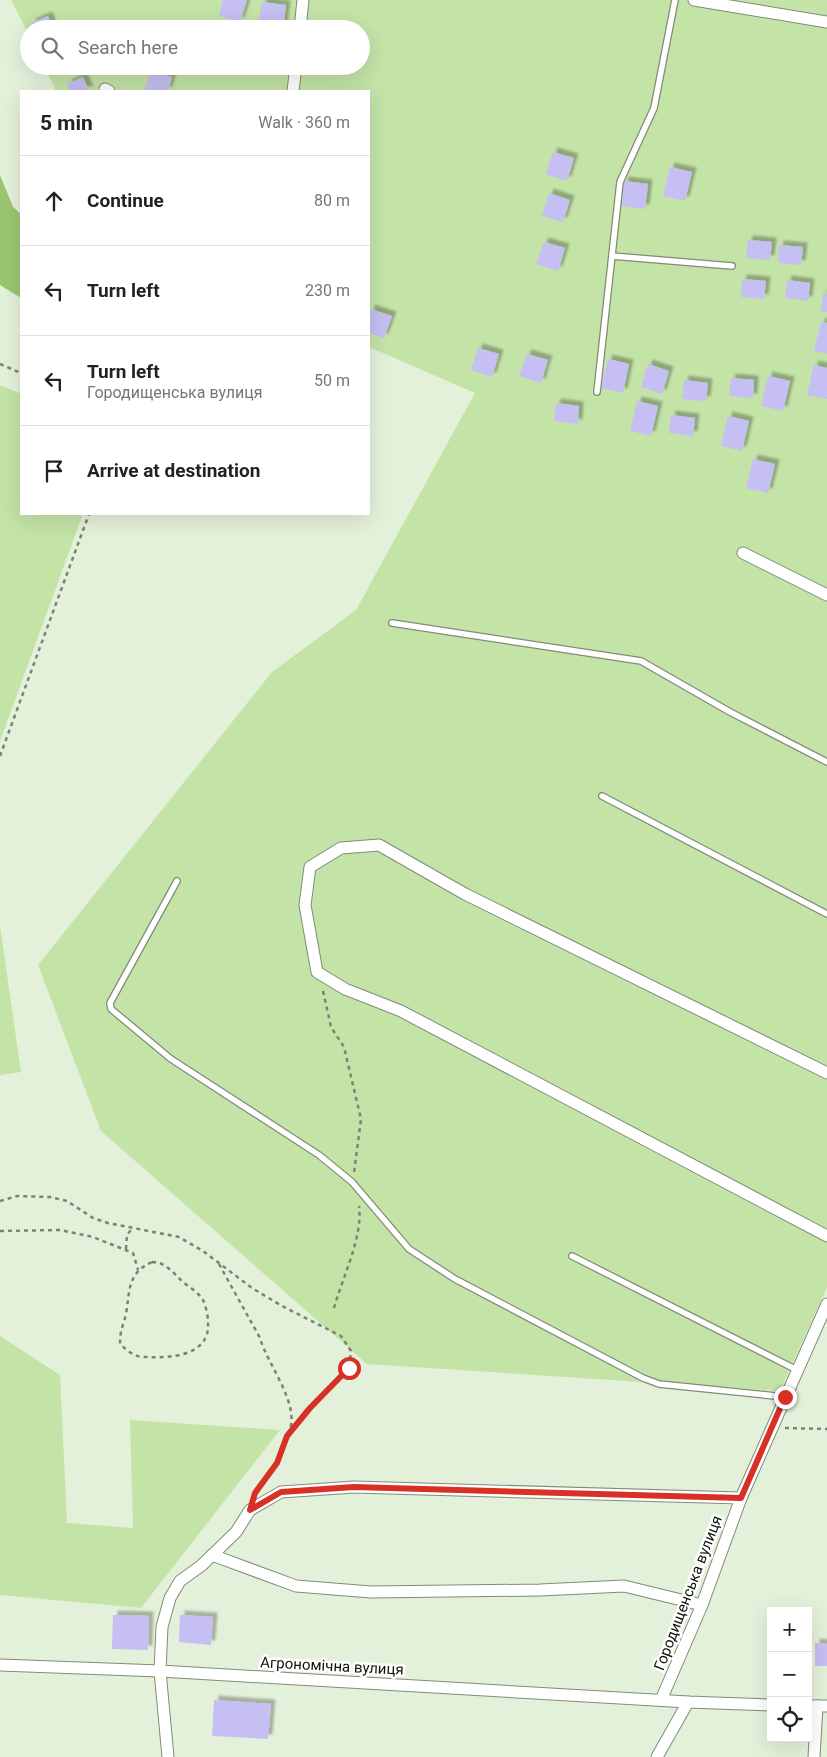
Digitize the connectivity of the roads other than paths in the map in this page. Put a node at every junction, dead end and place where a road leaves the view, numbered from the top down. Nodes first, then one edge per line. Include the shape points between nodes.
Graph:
1 (303, 0) edge
2 (675, 0) edge
3 (694, 0) edge
4 (301, 20) edge
5 (827, 22) edge
6 (295, 75) edge
7 (293, 90) edge
8 (612, 256) junction
9 (732, 266) dead end
10 (597, 392) dead end
11 (743, 553) dead end
12 (827, 595) edge
13 (392, 623) dead end
14 (827, 762) edge
15 (602, 796) dead end
16 (177, 881) dead end
17 (827, 914) edge
18 (827, 1073) edge
19 (827, 1236) edge
20 (572, 1256) dead end
21 (827, 1304) edge
22 (797, 1370) junction
23 (785, 1397) junction
24 (741, 1498) junction
25 (212, 1555) junction
26 (702, 1605) junction
27 (0, 1665) edge
28 (160, 1671) junction
29 (661, 1700) junction
30 (688, 1702) junction
31 (767, 1705) edge
32 (817, 1706) edge
33 (168, 1757) edge
34 (658, 1757) edge
35 (814, 1757) edge

1 - 4 street
2 - 8 lane via 654,108 620,182
3 - 5 street
6 - 7 street
8 - 9 lane
8 - 10 lane
11 - 12 street
13 - 14 lane via 641,662
15 - 17 lane
16 - 23 lane via 110,1003 111,1009 172,1059 318,1155 352,1182 409,1249 455,1279 659,1384
18 - 19 street via 465,894 379,845 341,848 310,867 305,905 317,972 345,989 401,1011
20 - 22 lane
21 - 22 street, Городищенська вулиця
22 - 23 street, Городищенська вулиця
23 - 24 street, Городищенська вулиця
24 - 25 street via 354,1487 281,1492 250,1510 236,1532
24 - 26 street, Городищенська вулиця
25 - 26 street via 296,1586 371,1592 624,1586
25 - 28 street via 180,1581 170,1598 162,1627
26 - 29 street, Городищенська вулиця
27 - 28 street, Агрономічна вулиця
28 - 29 street, Агрономічна вулиця
28 - 33 street
29 - 30 street, Агрономічна вулиця
30 - 31 street, Агрономічна вулиця
30 - 34 street
32 - 35 street

